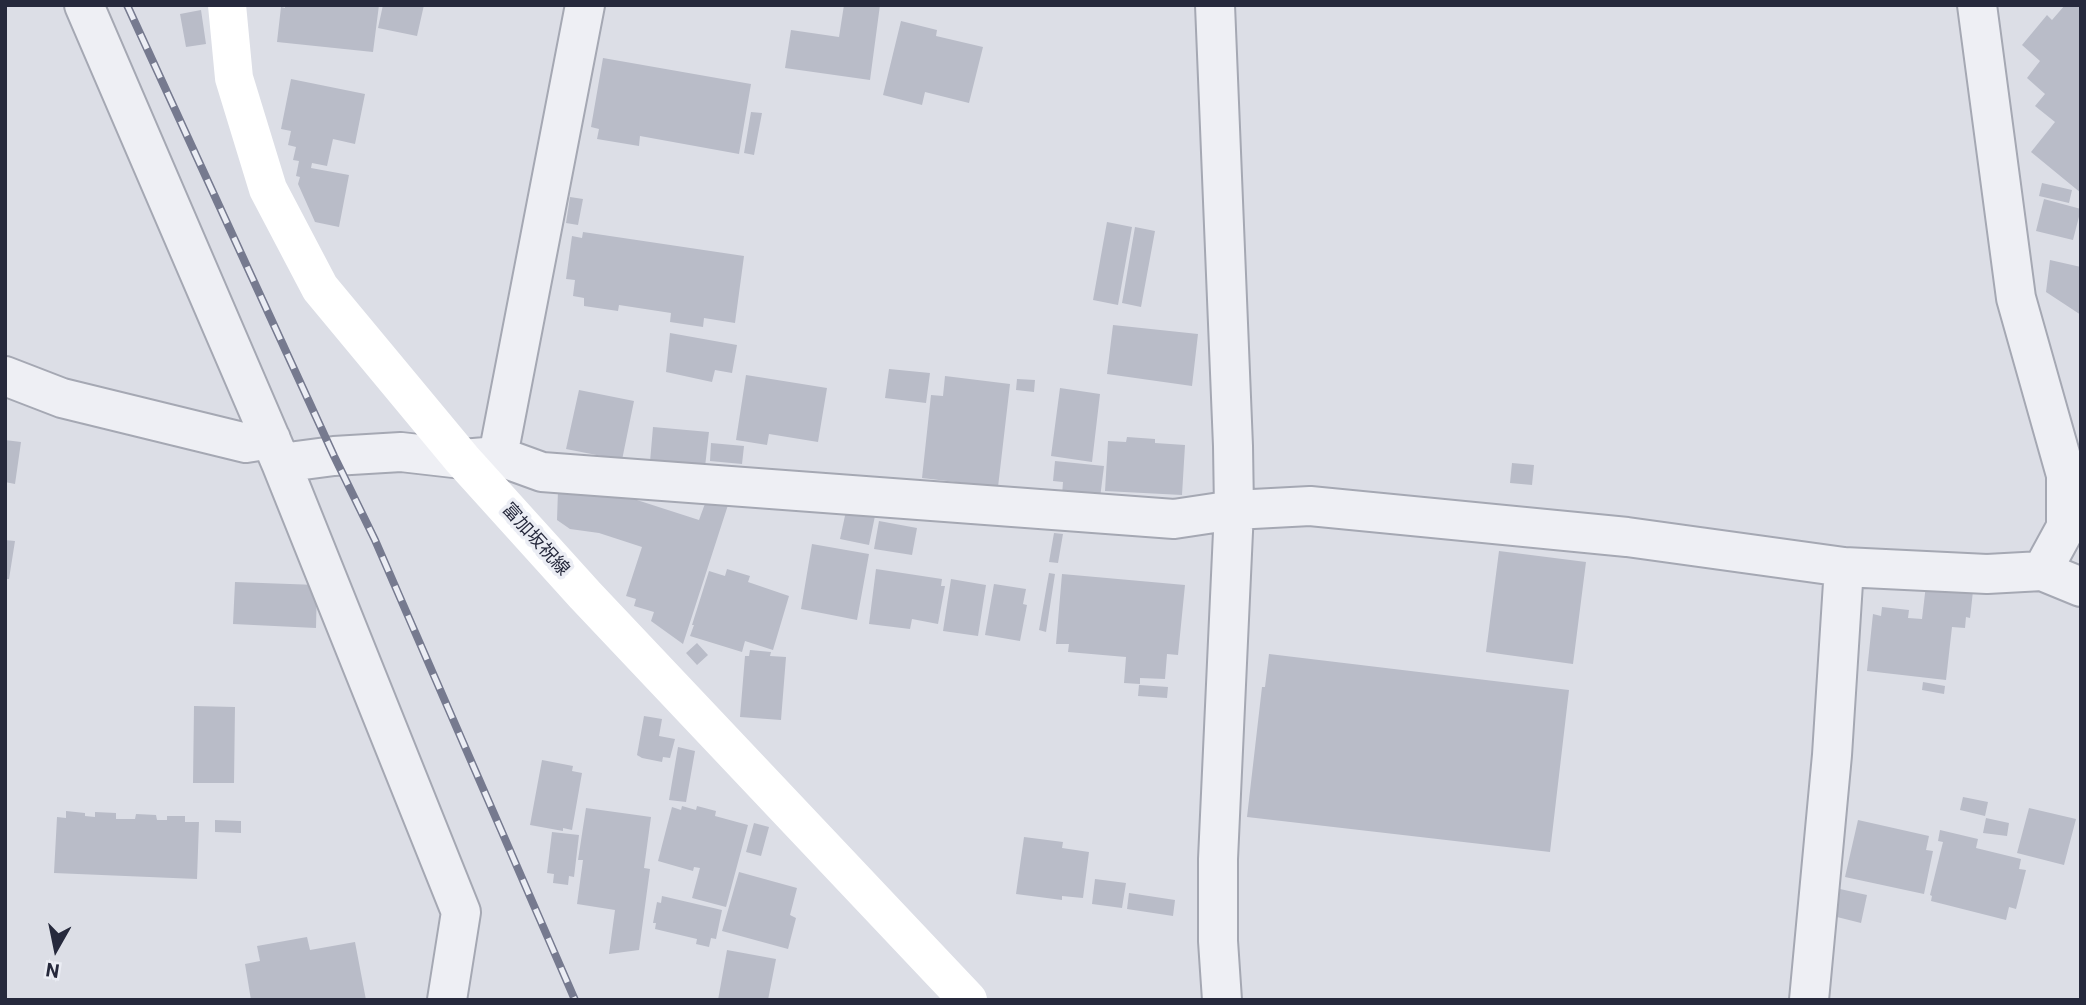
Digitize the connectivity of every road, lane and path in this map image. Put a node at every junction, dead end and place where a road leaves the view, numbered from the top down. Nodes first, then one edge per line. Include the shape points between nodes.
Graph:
1 (84, 5) edge
2 (227, 5) edge
3 (585, 5) edge
4 (1215, 5) edge
5 (1977, 5) edge
6 (5, 376) edge
7 (276, 451) junction
8 (480, 458) junction
9 (1234, 510) junction
10 (1844, 566) junction
11 (2042, 571) junction
12 (2081, 587) edge
13 (447, 1000) edge
14 (968, 1000) edge
15 (1222, 1000) edge
16 (1809, 1000) edge

1 - 7 street
2 - 8 main road, 富加坂祝線 via 234,78 268,189 320,288
3 - 8 street
4 - 9 street
5 - 11 street via 2016,298 2066,475 2066,527
6 - 7 street via 62,398
7 - 8 street
7 - 13 street via 461,912
8 - 9 street via 542,472 1174,519
8 - 14 main road, 富加坂祝線 via 585,595
9 - 10 street via 1311,506 1627,537
9 - 15 street via 1218,859
10 - 11 street via 1987,574
10 - 16 street
11 - 12 street

